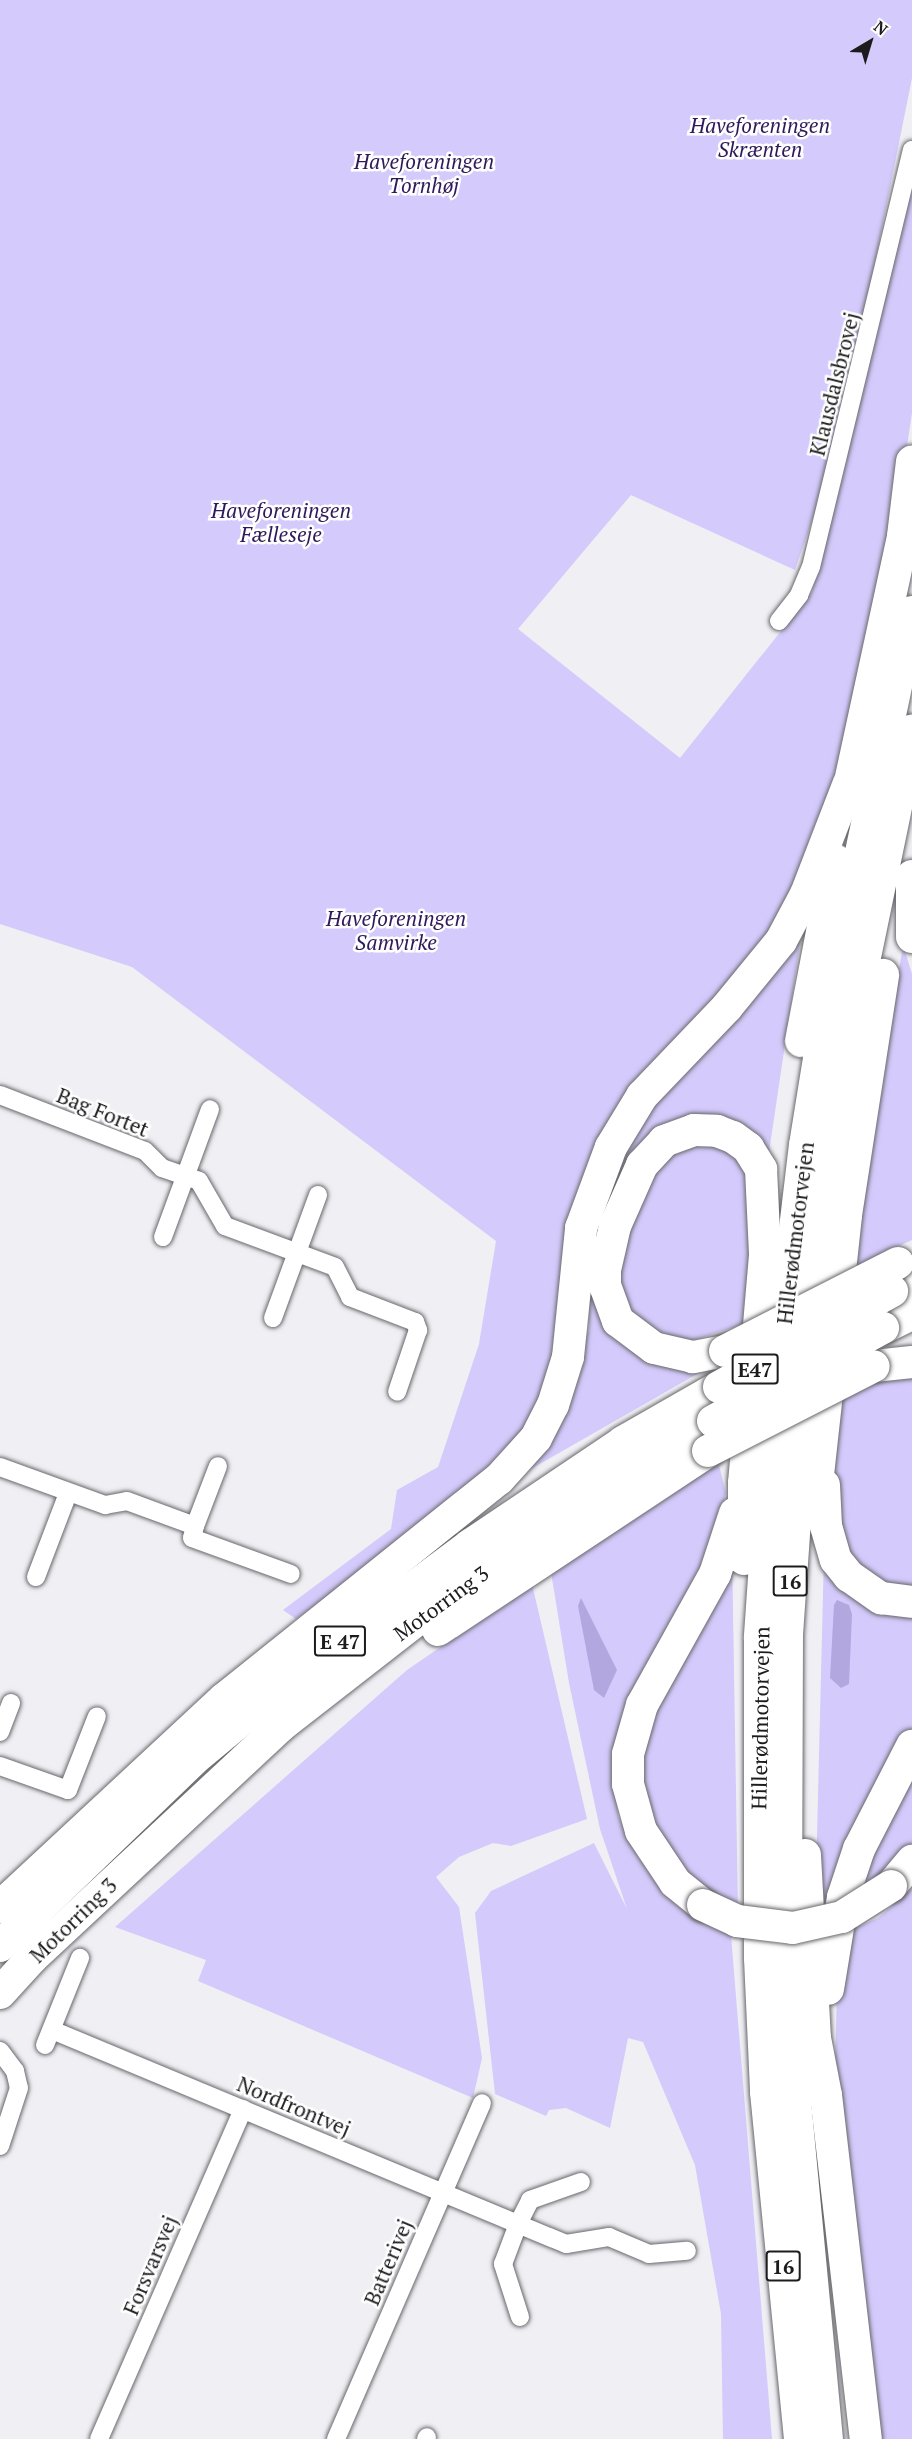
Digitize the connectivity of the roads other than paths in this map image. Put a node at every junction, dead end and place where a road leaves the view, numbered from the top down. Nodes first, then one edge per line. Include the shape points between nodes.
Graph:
1 (912, 150) edge
2 (912, 462) edge
3 (907, 524) edge
4 (912, 612) edge
5 (779, 621) dead end
6 (912, 732) edge
7 (848, 785) junction
8 (912, 839) edge
9 (912, 876) edge
10 (912, 937) edge
11 (0, 1095) edge
12 (210, 1109) dead end
13 (185, 1176) junction
14 (318, 1195) dead end
15 (163, 1237) dead end
16 (297, 1252) junction
17 (765, 1255) junction
18 (903, 1273) edge
19 (912, 1314) edge
20 (273, 1318) dead end
21 (912, 1362) edge
22 (396, 1392) dead end
23 (711, 1436) junction
24 (623, 1442) junction
25 (822, 1449) junction
26 (218, 1466) dead end
27 (0, 1467) edge
28 (744, 1483) junction
29 (68, 1493) junction
30 (195, 1526) junction
31 (291, 1574) dead end
32 (36, 1576) dead end
33 (368, 1586) junction
34 (912, 1602) edge
35 (11, 1703) dead end
36 (97, 1716) dead end
37 (0, 1732) edge
38 (912, 1746) edge
39 (0, 1766) edge
40 (757, 1784) junction
41 (912, 1861) edge
42 (0, 1907) edge
43 (0, 1946) edge
44 (80, 1958) dead end
45 (0, 1993) edge
46 (0, 2051) edge
47 (766, 2092) junction
48 (826, 2095) junction
49 (482, 2103) dead end
50 (243, 2109) junction
51 (0, 2146) edge
52 (581, 2182) dead end
53 (442, 2193) junction
54 (518, 2224) junction
55 (687, 2251) dead end
56 (845, 2282) junction
57 (520, 2317) dead end
58 (99, 2439) edge
59 (336, 2439) edge
60 (779, 2439) edge
61 (800, 2439) edge
62 (827, 2439) edge
63 (851, 2439) edge
64 (866, 2439) edge

1 - 5 street, Klausdalsbrovej via 811,567 799,595
2 - 3 highway
3 - 7 highway
4 - 40 highway, Hillerødmotorvejen / 16 via 826,1016 805,1145 771,1447
6 - 62 highway, Hillerødmotorvejen / 16 via 848,1039 832,1149 800,1430 787,1634 786,1957 795,2101
7 - 17 highway via 808,992
7 - 33 highway via 806,894 781,941 727,1007 642,1096 611,1147 581,1228 568,1357 553,1405 536,1438 499,1479
8 - 25 highway via 900,877 873,1028 846,1215
9 - 10 highway
11 - 13 street, Bag Fortet via 146,1151 162,1168
12 - 13 street
13 - 15 street
13 - 16 street, Bag Fortet via 199,1181 225,1226
14 - 16 street
16 - 20 street
16 - 22 street, Bag Fortet via 335,1266 350,1298 415,1322 418,1330
17 - 18 highway, bridge via 764,1186 760,1169 748,1148 717,1131 694,1130 664,1141 653,1151 623,1202 605,1270 610,1305 618,1321 654,1348 693,1357 725,1352
17 - 28 highway, E47
18 - 24 highway, Motorring 3 / E 47, bridge
19 - 23 highway, bridge via 883,1328
21 - 23 highway, bridge via 874,1366
23 - 45 highway, Motorring 3 via 435,1632 283,1724 32,1958
24 - 33 highway via 530,1483
24 - 43 highway, Motorring 3 / E 47 via 470,1545 287,1682 193,1760
25 - 34 highway via 826,1526 836,1560 849,1576 881,1598
25 - 48 highway via 815,1493 807,1643 805,1846 815,2038
26 - 30 street
27 - 29 street
28 - 40 highway via 743,1635
28 - 41 highway, bridge via 715,1574 642,1705 628,1754 628,1784 641,1831 675,1882 702,1905 737,1921 793,1928 842,1917 891,1886
29 - 30 street via 105,1505 127,1501
29 - 32 street
30 - 31 street via 192,1538
33 - 42 highway via 224,1700
35 - 37 street
36 - 39 street via 68,1790
38 - 48 highway via 880,1802 843,1897 832,1945 827,2001
40 - 47 highway, Hillerødmotorvejen / 16
44 - 50 street, Nordfrontvej via 49,2037
46 - 51 street via 15,2071 19,2088
47 - 60 highway via 759,2170
47 - 61 highway, Hillerødmotorvejen / 16
48 - 56 highway
49 - 53 street, Batterivej
50 - 53 street, Nordfrontvej
50 - 58 street, Forsvarsvej
52 - 54 street via 530,2200
53 - 54 street, Nordfrontvej
53 - 59 street, Batterivej
54 - 55 street, Nordfrontvej via 566,2244 609,2237 649,2254
54 - 57 street via 503,2264
56 - 63 highway
56 - 64 highway

